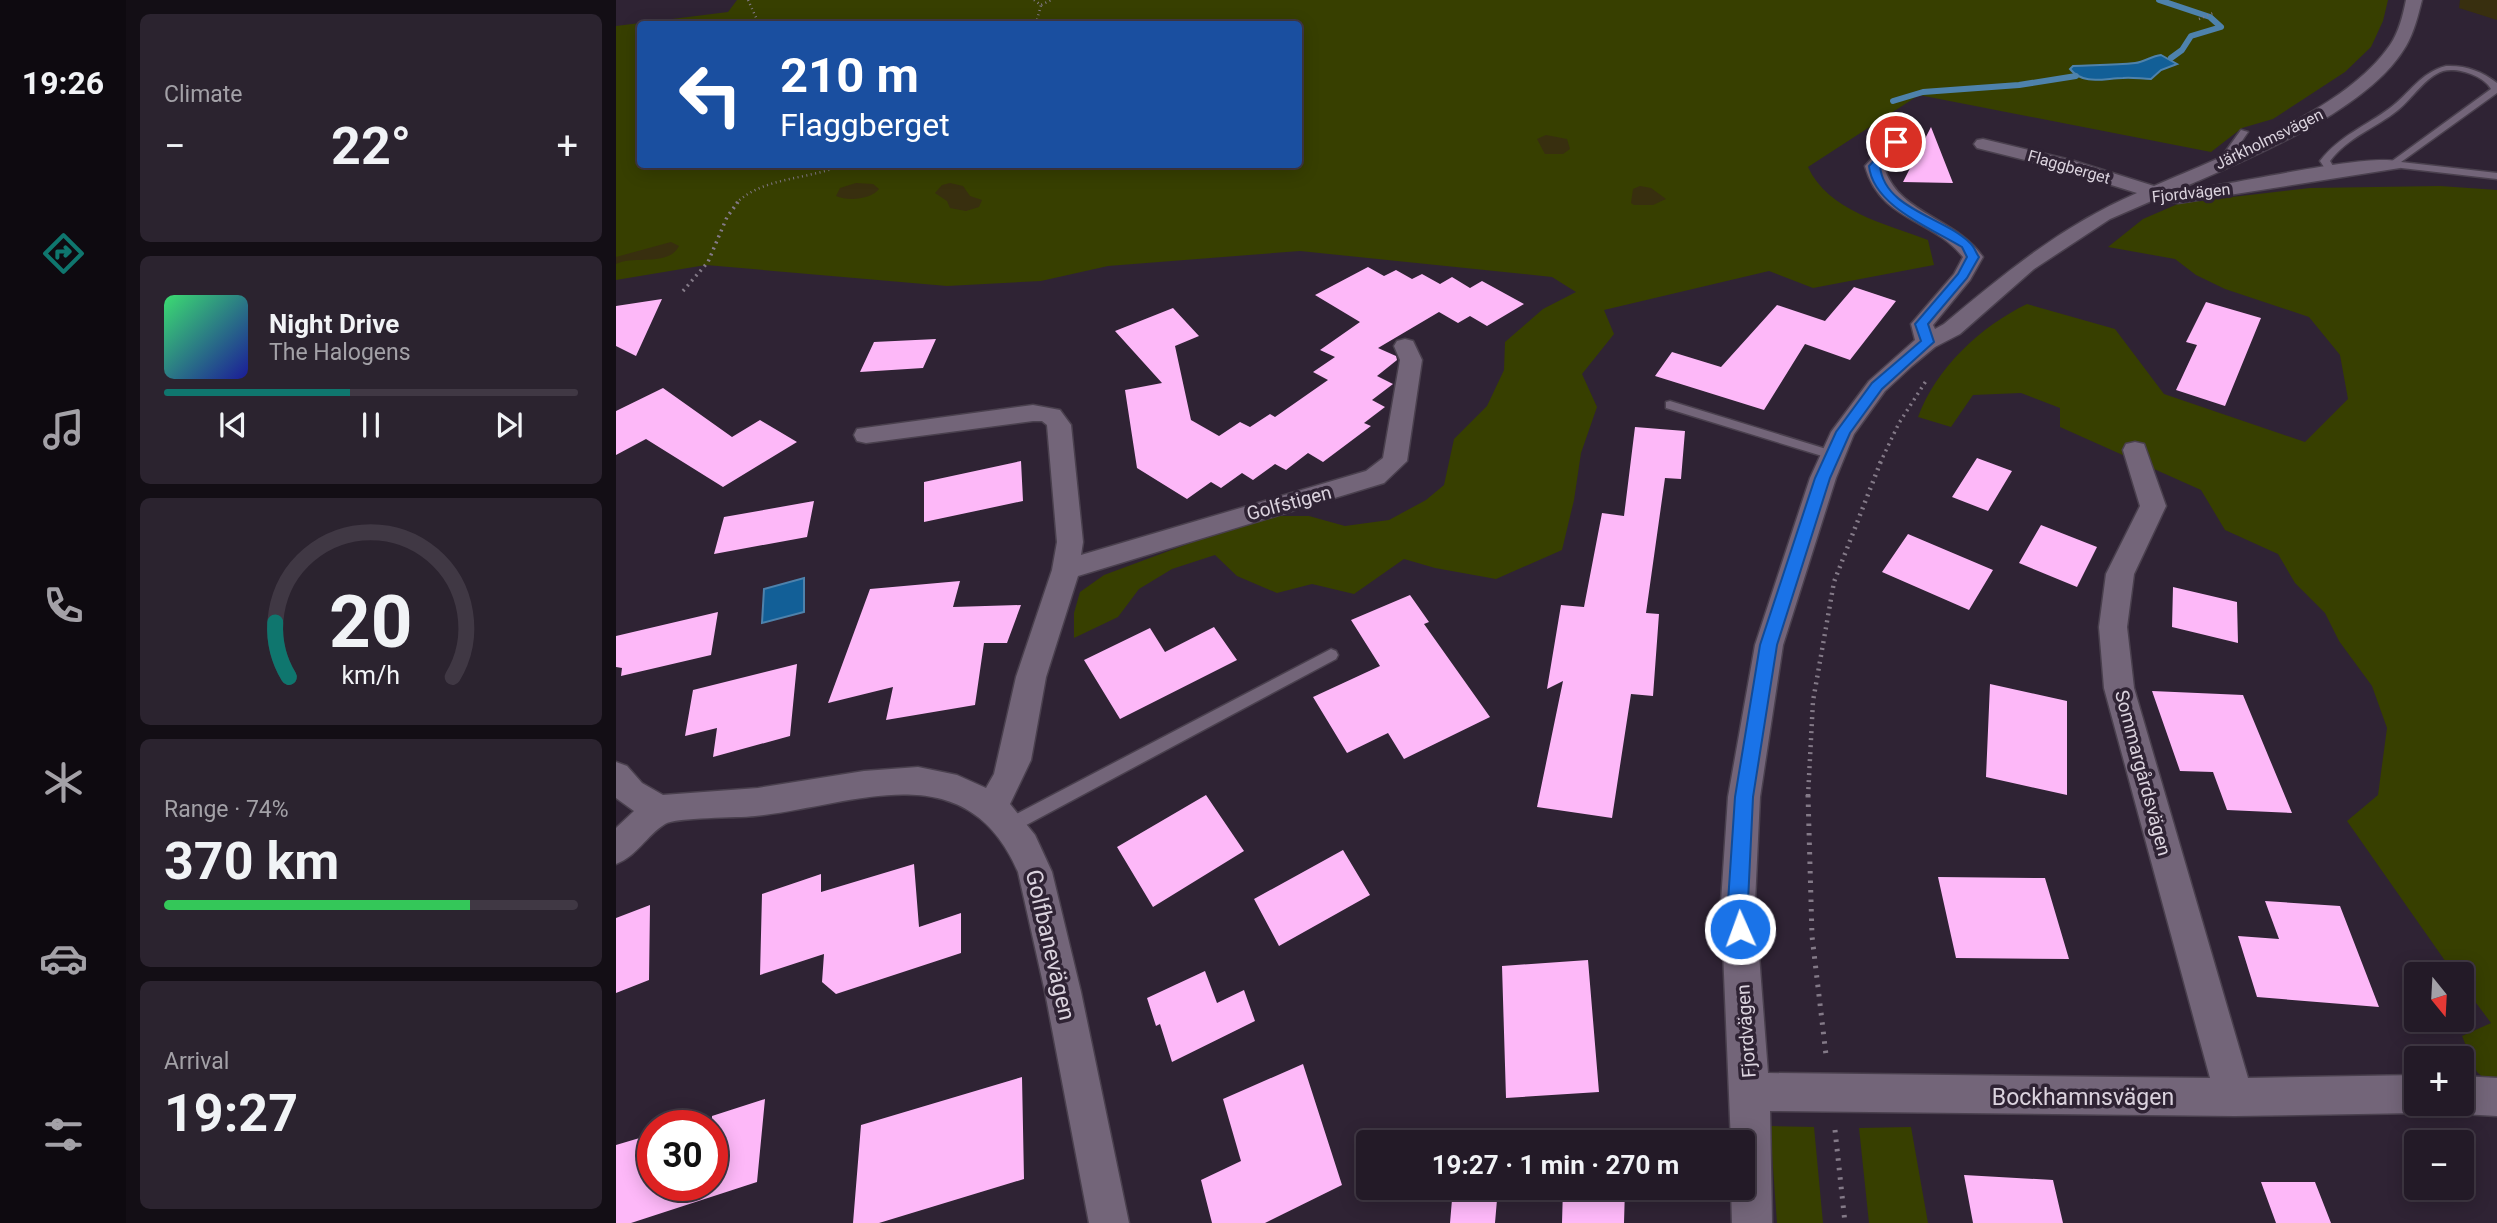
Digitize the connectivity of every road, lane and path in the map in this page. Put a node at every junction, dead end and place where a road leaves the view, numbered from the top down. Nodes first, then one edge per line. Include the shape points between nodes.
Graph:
1 (748, 0) edge
2 (1034, 0) edge
3 (1051, 0) edge
4 (2414, 0) edge
5 (1041, 5) junction
6 (2213, 13) dead end
7 (2199, 19) dead end
8 (758, 21) edge
9 (1037, 21) edge
10 (2244, 132) dead end
11 (1896, 142) dead end
12 (1983, 144) dead end
13 (2235, 158) junction
14 (2393, 164) junction
15 (836, 168) edge
16 (2331, 171) junction
17 (2497, 176) edge
18 (2154, 193) junction
19 (684, 292) dead end
20 (1927, 342) junction
21 (1405, 346) dead end
22 (1933, 371) dead end
23 (1670, 405) dead end
24 (866, 435) dead end
25 (2135, 450) dead end
26 (1832, 455) junction
27 (1066, 570) junction
28 (1331, 655) dead end
29 (616, 775) edge
30 (659, 809) junction
31 (1001, 816) junction
32 (616, 849) edge
33 (1750, 1092) junction
34 (1830, 1093) junction
35 (2404, 1094) edge
36 (2474, 1096) edge
37 (2235, 1097) junction
38 (2497, 1097) edge
39 (1109, 1223) edge
40 (1752, 1223) edge
41 (1845, 1223) edge

1 - 8 path
2 - 5 path
3 - 5 path
4 - 13 street, Järkholmsvägen via 2398,46 2358,87 2305,124
5 - 9 path
6 - 7 path
10 - 13 lane via 2229,150 2228,155
11 - 20 street via 1874,166 1875,178 1902,206 1966,245 1973,257 1922,324
12 - 18 street, Flaggberget
13 - 18 street, Järkholmsvägen
14 - 16 street, Fjordvägen
14 - 16 lane via 2496,90 2495,86 2478,74 2439,70 2392,110 2332,149 2325,161
14 - 17 lane, Fjordvägen
15 - 19 path via 773,184 741,198 716,240 710,260
16 - 18 street, Fjordvägen via 2200,195
18 - 20 street, Fjordvägen via 2104,215 2046,252 1952,329
20 - 26 street, Fjordvägen via 1877,386
21 - 27 street, Golfstigen via 1411,360 1395,461 1375,477
22 - 34 path via 1885,451 1835,580 1811,712 1805,801 1812,947
23 - 26 lane
24 - 27 street via 1033,413 1057,419 1068,499
25 - 37 street, Sommargårdsvägen via 2153,506 2120,574 2113,627 2119,688
26 - 33 street, Fjordvägen via 1769,645 1744,797 1738,902
27 - 31 street via 1031,677
28 - 31 lane
29 - 30 street via 631,793
30 - 31 street via 758,802 918,780 957,789
30 - 32 street
31 - 39 street, Golfbanevägen via 1023,845 1035,872
33 - 34 street, Bockhamnsvägen
33 - 40 street, Fjordvägen
34 - 37 street, Bockhamnsvägen
34 - 41 path
35 - 37 street, Bockhamnsvägen
36 - 38 street

